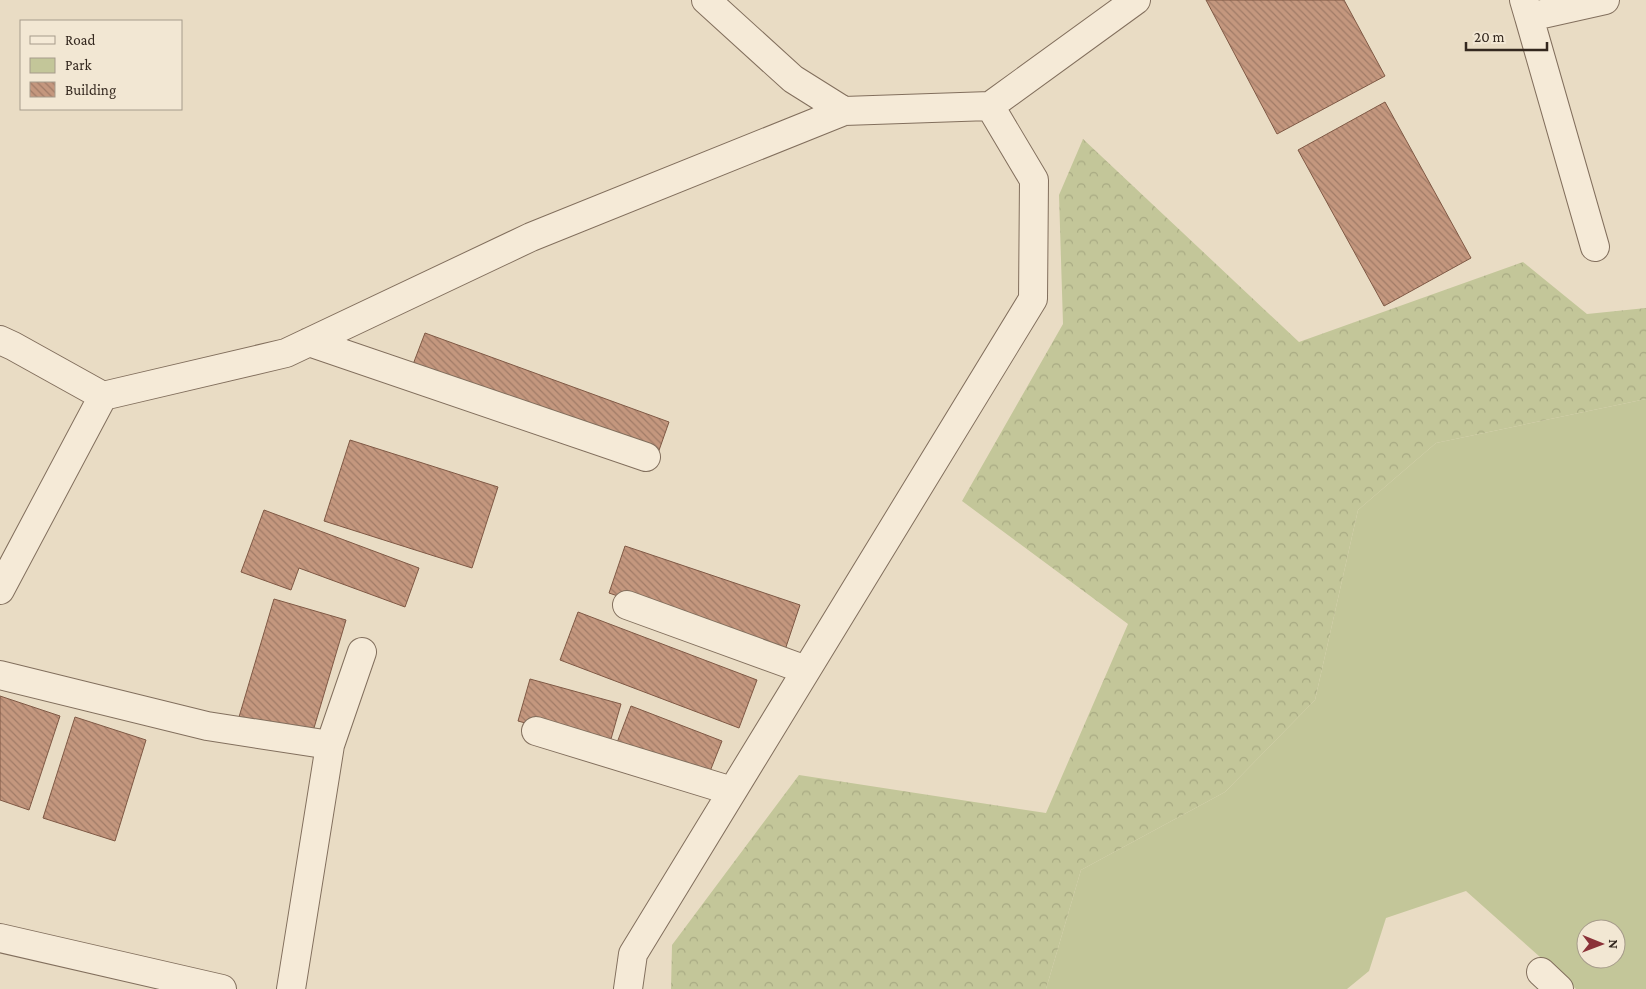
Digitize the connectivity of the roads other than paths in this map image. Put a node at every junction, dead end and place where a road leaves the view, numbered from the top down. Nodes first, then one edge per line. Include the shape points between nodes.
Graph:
1 (706, 0) edge
2 (1136, 0) edge
3 (1605, 0) edge
4 (1526, 8) edge
5 (990, 106) junction
6 (844, 111) junction
7 (1595, 248) dead end
8 (0, 340) edge
9 (309, 342) junction
10 (104, 396) junction
11 (646, 457) dead end
12 (0, 590) edge
13 (627, 605) dead end
14 (362, 652) dead end
15 (806, 670) junction
16 (0, 676) edge
17 (536, 731) dead end
18 (330, 745) junction
19 (732, 791) junction
20 (0, 938) edge
21 (222, 989) edge
22 (291, 989) edge
23 (628, 989) edge

1 - 6 street via 793,79
2 - 5 street
3 - 4 street
4 - 7 street
5 - 6 street
5 - 15 street via 1034,180 1033,300
6 - 9 street via 531,237
8 - 10 street
9 - 10 street via 286,353
9 - 11 street
10 - 12 street
13 - 15 street
14 - 18 street
15 - 19 street
16 - 18 street via 206,726
17 - 19 street
18 - 22 street
19 - 23 street via 633,954
20 - 21 street

